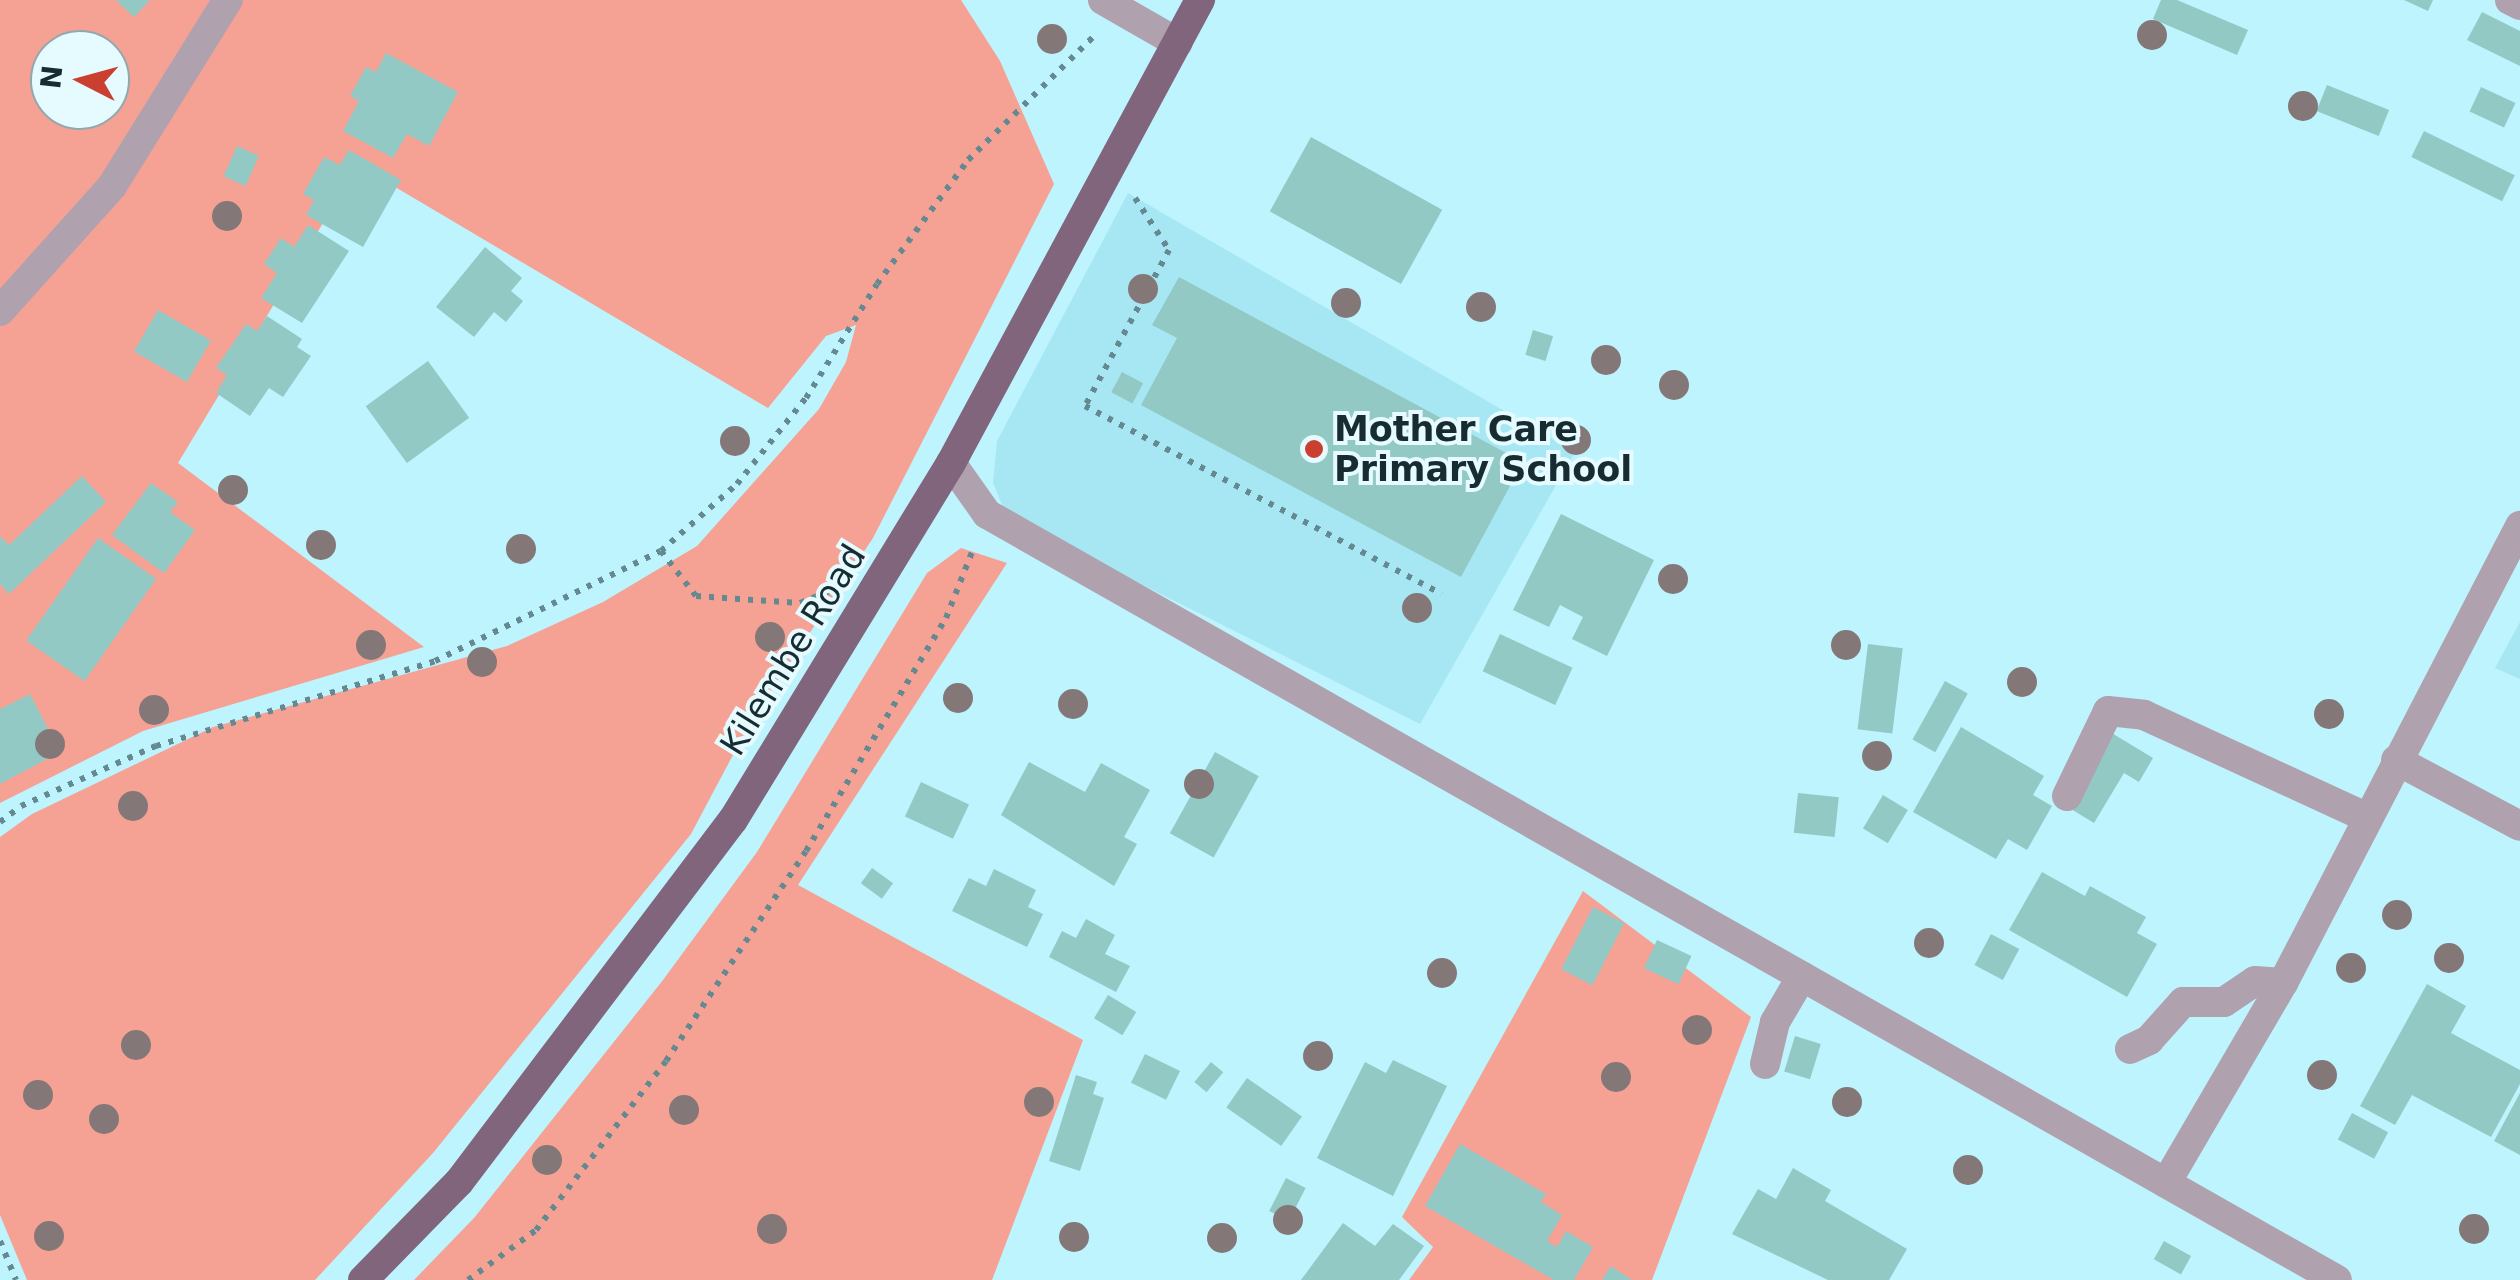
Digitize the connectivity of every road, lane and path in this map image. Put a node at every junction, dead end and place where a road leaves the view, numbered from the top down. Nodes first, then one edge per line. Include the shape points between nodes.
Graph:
1 (228, 0) edge
2 (1200, 0) edge
3 (2510, 0) edge
4 (2520, 5) edge
5 (1111, 6) edge
6 (1178, 43) junction
7 (1110, 159) junction
8 (0, 311) edge
9 (951, 464) junction
10 (987, 514) junction
11 (2520, 526) edge
12 (661, 551) junction
13 (877, 586) junction
14 (1442, 594) dead end
15 (2396, 760) junction
16 (2067, 796) dead end
17 (2364, 816) junction
18 (0, 822) edge
19 (2520, 826) edge
20 (1802, 976) junction
21 (2283, 983) junction
22 (2130, 1049) dead end
23 (1765, 1064) dead end
24 (2166, 1183) junction
25 (0, 1241) edge
26 (16, 1280) edge
27 (363, 1280) edge
28 (468, 1280) edge
29 (2337, 1280) edge

1 - 8 street via 112,186
2 - 6 main road, Kilembe Road
3 - 4 street
5 - 6 street
5 - 12 path via 968,160 806,398 737,484
6 - 7 main road, Kilembe Road
7 - 9 main road, Kilembe Road
7 - 14 path via 1169,250 1084,406
9 - 10 street
9 - 13 main road, Kilembe Road
10 - 20 street
10 - 28 path via 946,618 806,851 666,1061 536,1230
11 - 15 street
12 - 13 path via 696,596 800,603 822,592
12 - 18 path via 434,661 156,746 21,806
13 - 27 main road, Kilembe Road via 733,820 459,1182
15 - 17 street
15 - 19 street
16 - 17 street via 2108,711 2144,715
17 - 21 street
20 - 23 street via 1775,1022
20 - 24 street
21 - 22 street via 2254,980 2224,1002 2183,1002 2149,1040
21 - 24 street
24 - 29 street
25 - 26 path

